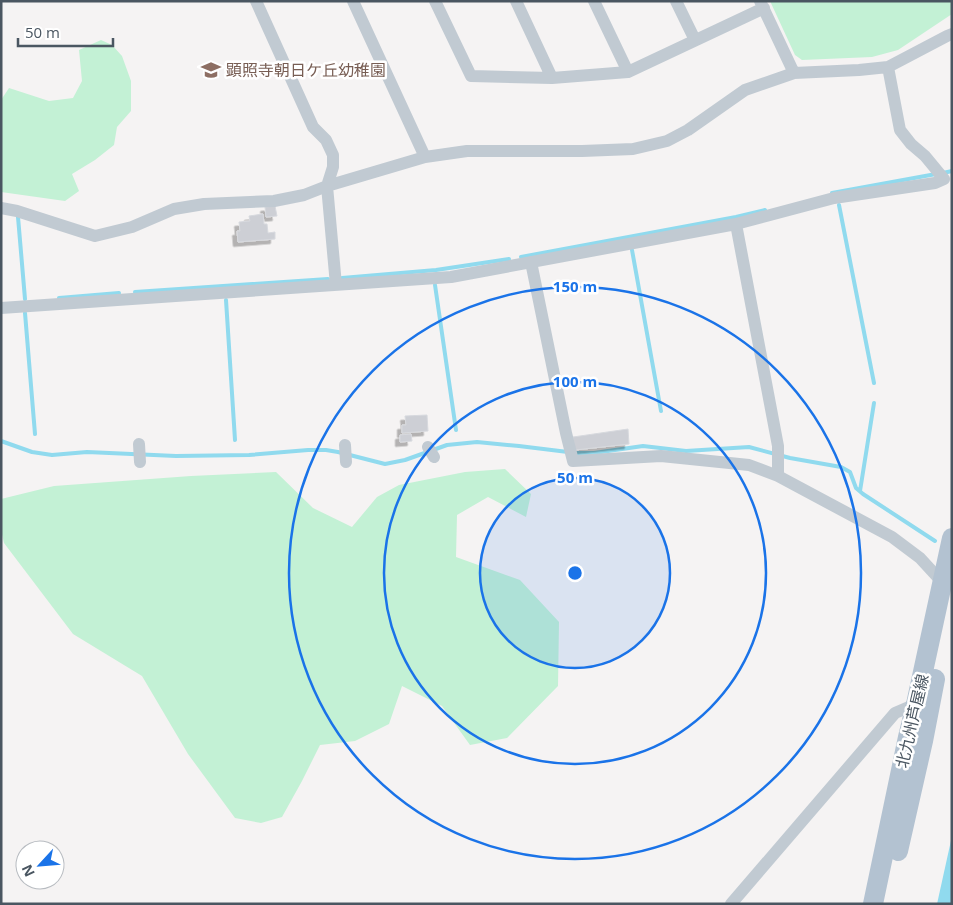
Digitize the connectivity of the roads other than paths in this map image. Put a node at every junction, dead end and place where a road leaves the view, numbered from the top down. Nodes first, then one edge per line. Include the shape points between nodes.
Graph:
1 (256, 1) edge
2 (354, 1) edge
3 (435, 1) edge
4 (516, 1) edge
5 (594, 1) edge
6 (676, 1) edge
7 (762, 5) edge
8 (952, 34) edge
9 (695, 40) junction
10 (888, 66) junction
11 (628, 72) junction
12 (794, 73) junction
13 (552, 78) junction
14 (425, 156) junction
15 (327, 186) junction
16 (1, 208) edge
17 (736, 224) junction
18 (531, 262) junction
19 (336, 285) junction
20 (1, 308) edge
21 (139, 444) dead end
22 (345, 445) dead end
23 (140, 462) dead end
24 (346, 462) dead end
25 (778, 476) junction
26 (952, 538) edge
27 (947, 591) edge
28 (923, 705) junction
29 (731, 904) edge
30 (873, 904) edge
31 (886, 904) edge

1 - 15 street via 313,127 326,140 333,155
2 - 14 street
3 - 13 street via 471,76
4 - 13 street
5 - 11 street
6 - 9 street
7 - 9 street
7 - 12 street
8 - 10 street
9 - 11 street
10 - 12 street
10 - 17 street via 900,130 944,179 834,198
11 - 13 street
12 - 14 street via 745,90 688,130 666,141 633,149 467,151
14 - 15 street
15 - 16 street via 304,195 274,200 174,209 132,227 95,236
15 - 19 street
17 - 18 street
17 - 25 street via 778,446
18 - 19 street via 451,277
18 - 25 street via 573,461 661,456 749,464
19 - 20 street
21 - 23 street
22 - 24 street
25 - 27 street via 892,537 920,558
26 - 27 main road, 北九州芦屋線
27 - 28 main road, 北九州芦屋線
28 - 29 street via 895,713
28 - 30 main road, 北九州芦屋線 via 908,737
28 - 31 main road, 北九州芦屋線

